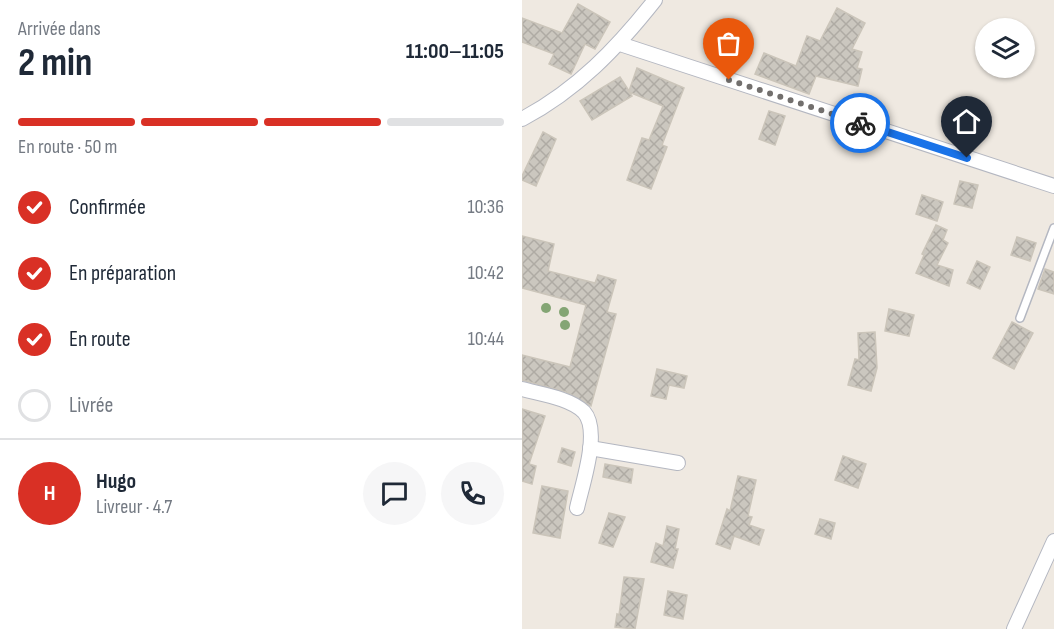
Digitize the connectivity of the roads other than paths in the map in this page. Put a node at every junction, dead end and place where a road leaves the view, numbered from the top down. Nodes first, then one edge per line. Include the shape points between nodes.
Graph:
1 (656, 0) edge
2 (620, 44) junction
3 (522, 119) edge
4 (1054, 186) edge
5 (1054, 228) edge
6 (1020, 318) dead end
7 (522, 389) edge
8 (590, 448) junction
9 (678, 463) dead end
10 (577, 508) dead end
11 (1054, 541) edge
12 (1014, 629) edge

1 - 2 street
2 - 3 street via 588,75
2 - 4 street
5 - 6 lane
7 - 8 street via 562,400 583,411 589,421
8 - 9 street
8 - 10 street
11 - 12 street

